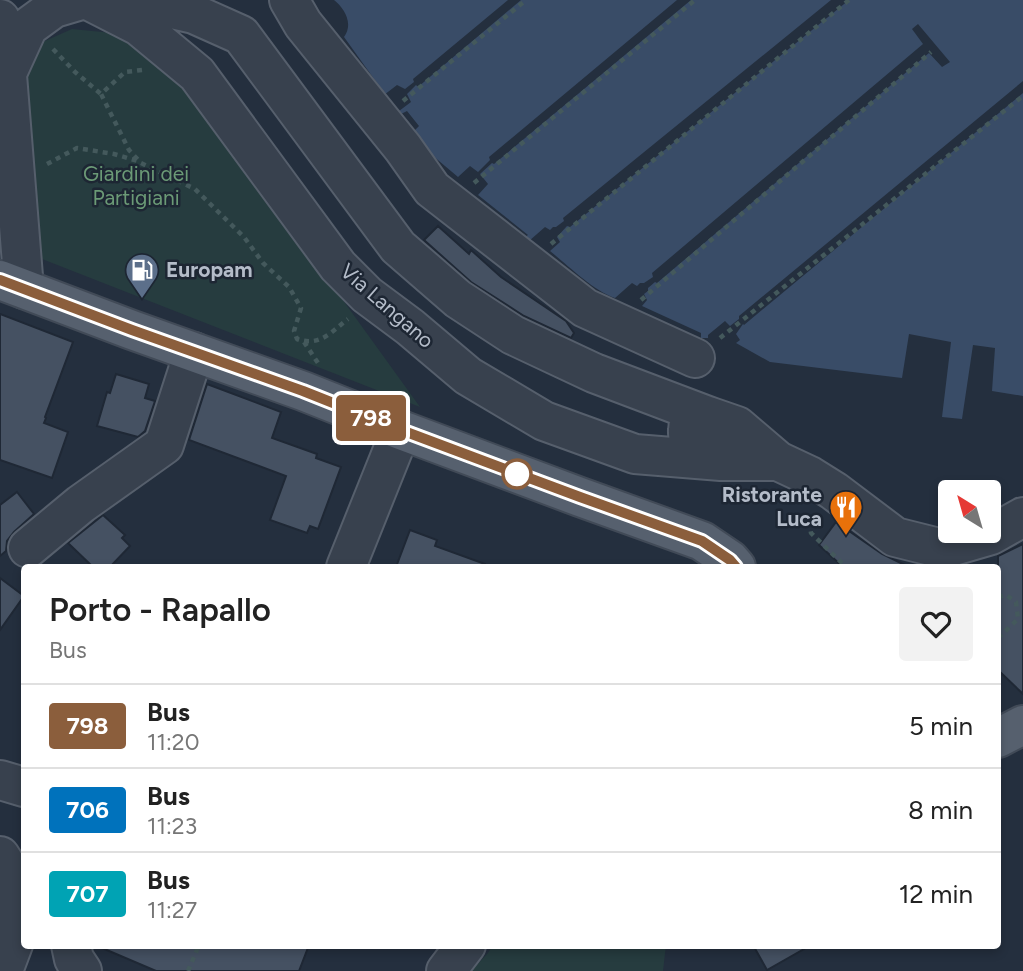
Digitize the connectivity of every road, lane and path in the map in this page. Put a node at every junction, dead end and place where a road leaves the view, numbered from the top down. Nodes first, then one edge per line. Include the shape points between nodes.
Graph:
1 (81, 0) edge
2 (88, 0) edge
3 (112, 0) edge
4 (138, 0) edge
5 (289, 0) edge
6 (526, 0) edge
7 (695, 0) edge
8 (849, 0) edge
9 (133, 1) edge
10 (19, 20) edge
11 (167, 50) junction
12 (931, 52) dead end
13 (101, 94) junction
14 (1023, 96) edge
15 (394, 109) dead end
16 (141, 163) junction
17 (15, 181) junction
18 (468, 188) dead end
19 (545, 249) dead end
20 (12, 285) edge
21 (367, 295) junction
22 (632, 308) dead end
23 (194, 352) junction
24 (695, 358) joint
25 (401, 430) junction
26 (700, 440) junction
27 (825, 512) dead end
28 (1023, 517) edge
29 (28, 548) dead end
30 (347, 564) edge
31 (733, 564) edge
32 (843, 564) edge
33 (1001, 596) edge
34 (1001, 635) edge
35 (1023, 725) edge
36 (1001, 736) edge
37 (0, 780) edge
38 (21, 786) edge
39 (0, 856) edge
40 (72, 949) edge
41 (197, 949) edge
42 (463, 949) edge
43 (3, 971) edge
44 (82, 971) edge
45 (188, 971) edge
46 (446, 971) edge

1 - 10 street
2 - 11 street, Via Langano via 139,26
3 - 9 street
4 - 9 street
5 - 24 street via 432,189 585,308
6 - 15 path
7 - 18 path
8 - 19 path
9 - 26 street via 194,14 241,35 398,247 458,299 513,335 594,373
10 - 13 path
10 - 17 street via 28,27 7,75
11 - 13 path via 153,68 125,72
11 - 21 street, Via Langano via 197,74 338,266
12 - 22 path
13 - 16 path
14 - 24 path
16 - 17 path via 77,148
16 - 21 path via 195,189 244,237 262,264 289,286 301,308 294,331 297,339 314,342 323,338 352,315
17 - 20 street
20 - 23 main road
21 - 26 street, Via Langano via 468,376 544,421 635,454
23 - 25 main road
23 - 29 street via 164,445 80,504
25 - 30 street
25 - 31 main road via 702,541
26 - 28 street, Via Langano via 778,461 834,491 895,537 943,549 991,535
27 - 32 path via 809,521 811,533
33 - 34 path via 1016,602 1018,619
35 - 36 main road
37 - 38 street
39 - 43 street via 16,892 15,939
40 - 44 street
41 - 45 path
42 - 46 street

